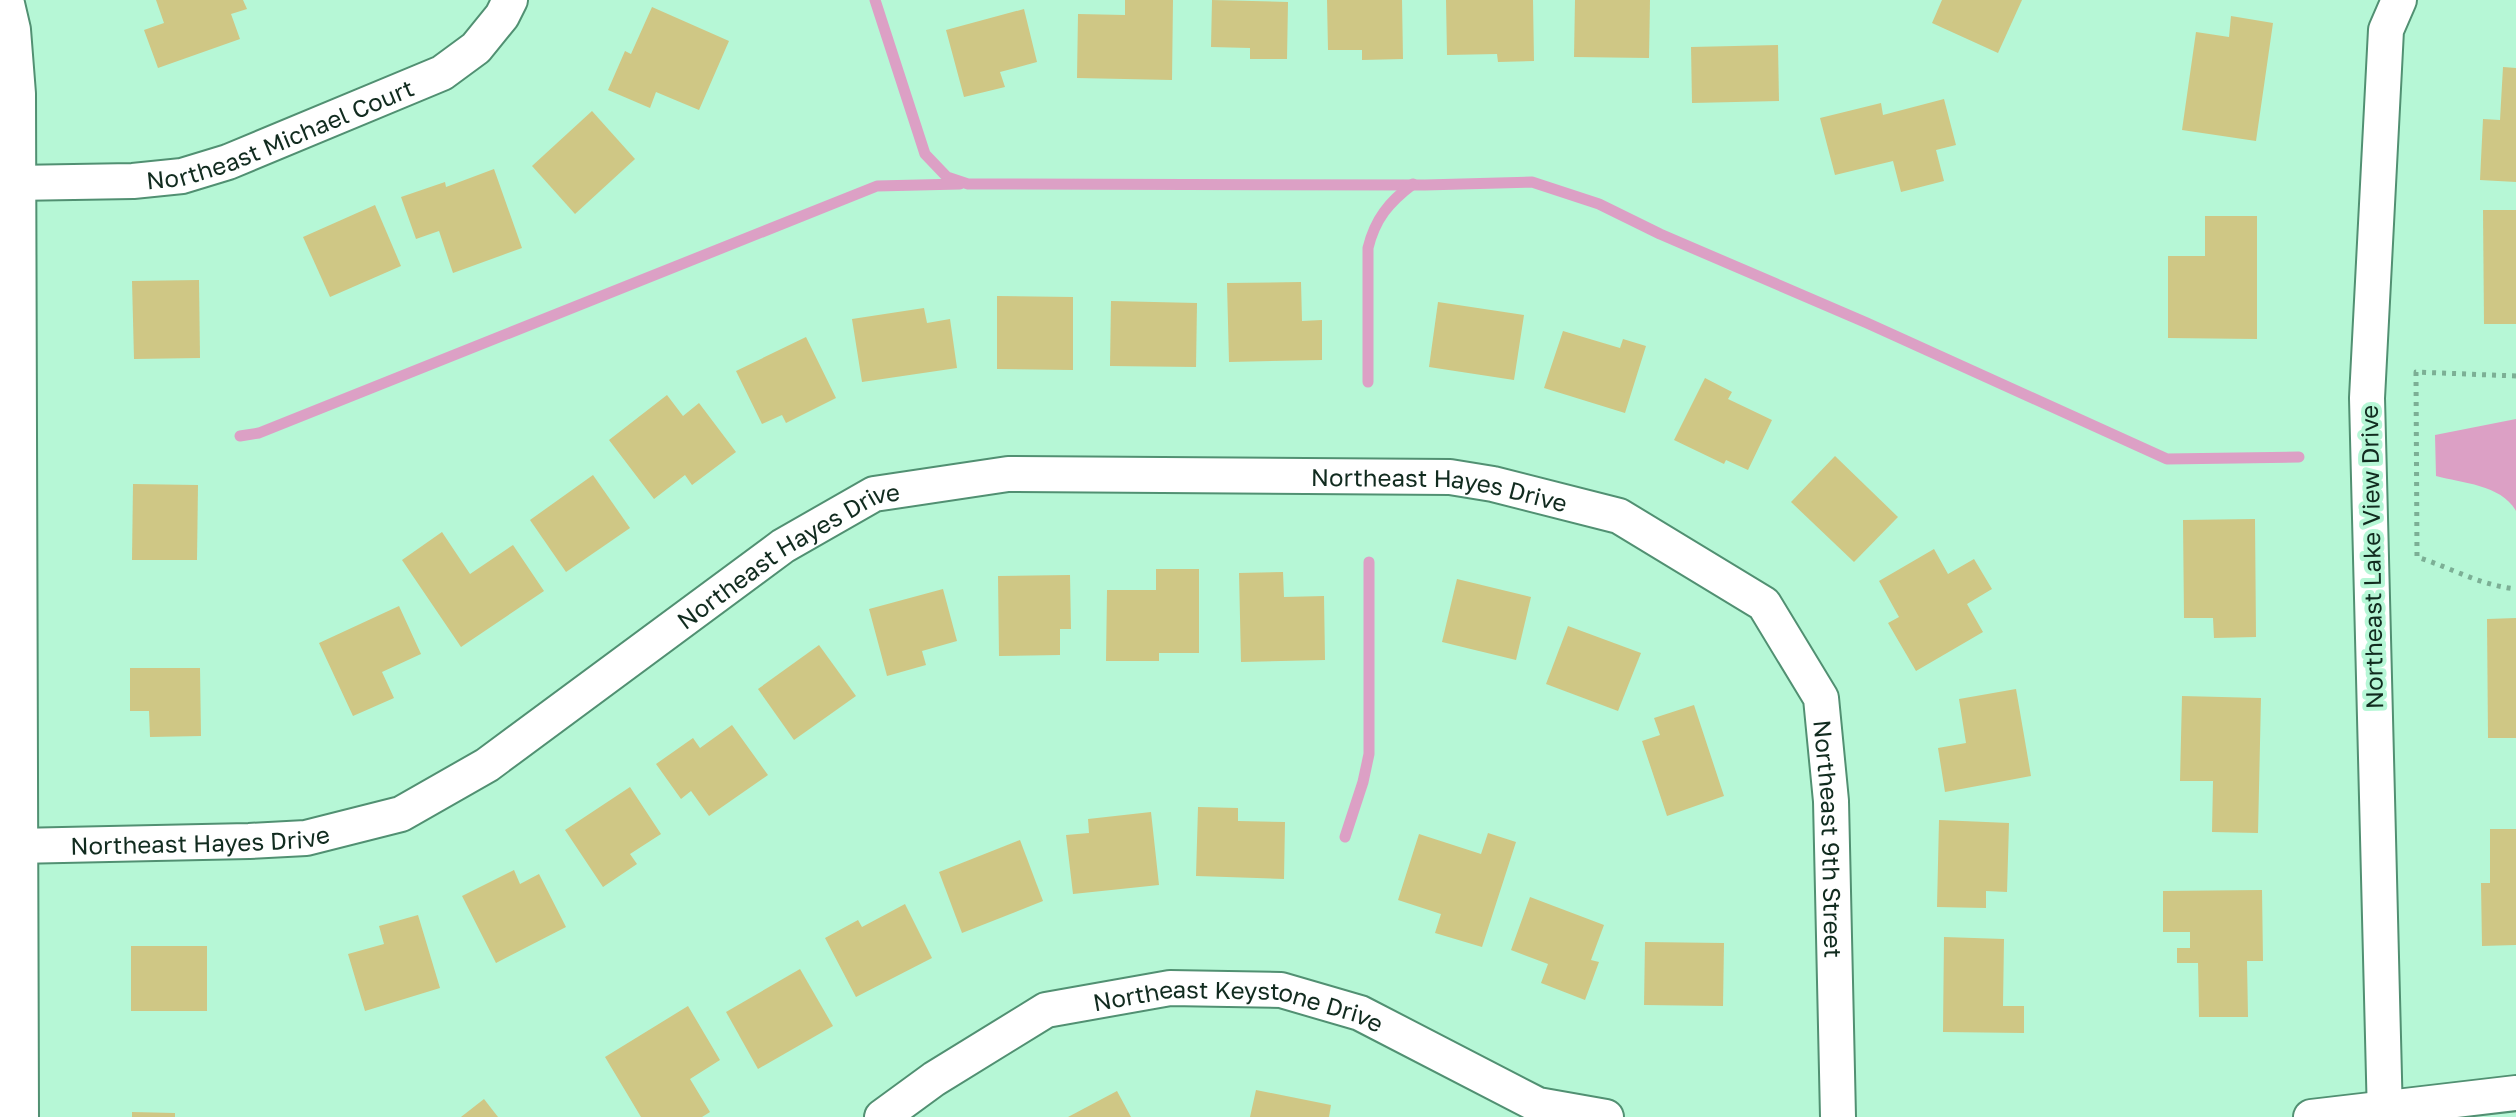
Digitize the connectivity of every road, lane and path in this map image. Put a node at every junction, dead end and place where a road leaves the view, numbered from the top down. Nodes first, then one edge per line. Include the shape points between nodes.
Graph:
1 (2, 0) edge
2 (510, 0) edge
3 (2399, 0) edge
4 (14, 183) junction
5 (2516, 376) edge
6 (1619, 516) joint
7 (2516, 589) edge
8 (16, 846) junction
9 (2516, 1093) edge
10 (2384, 1112) edge
11 (17, 1117) edge
12 (882, 1117) edge
13 (1606, 1117) edge
14 (1838, 1117) edge
15 (2311, 1117) edge

1 - 4 street via 14,94
2 - 4 street, Northeast Michael Court via 476,48 442,73 228,162 145,180
3 - 10 street, Northeast Lake View Drive via 2386,30 2367,398
4 - 8 street
5 - 7 path via 2416,372 2417,557 2479,583
6 - 8 street, Northeast Hayes Drive via 1450,477 1008,474 874,494 783,546 487,765 401,814 306,838
6 - 14 street, Northeast 9th Street via 1764,604 1821,698 1831,801
8 - 11 street
9 - 10 street
10 - 15 street
12 - 13 street, Northeast Keystone Drive via 1046,1010 1170,988 1281,990 1360,1013 1538,1105

